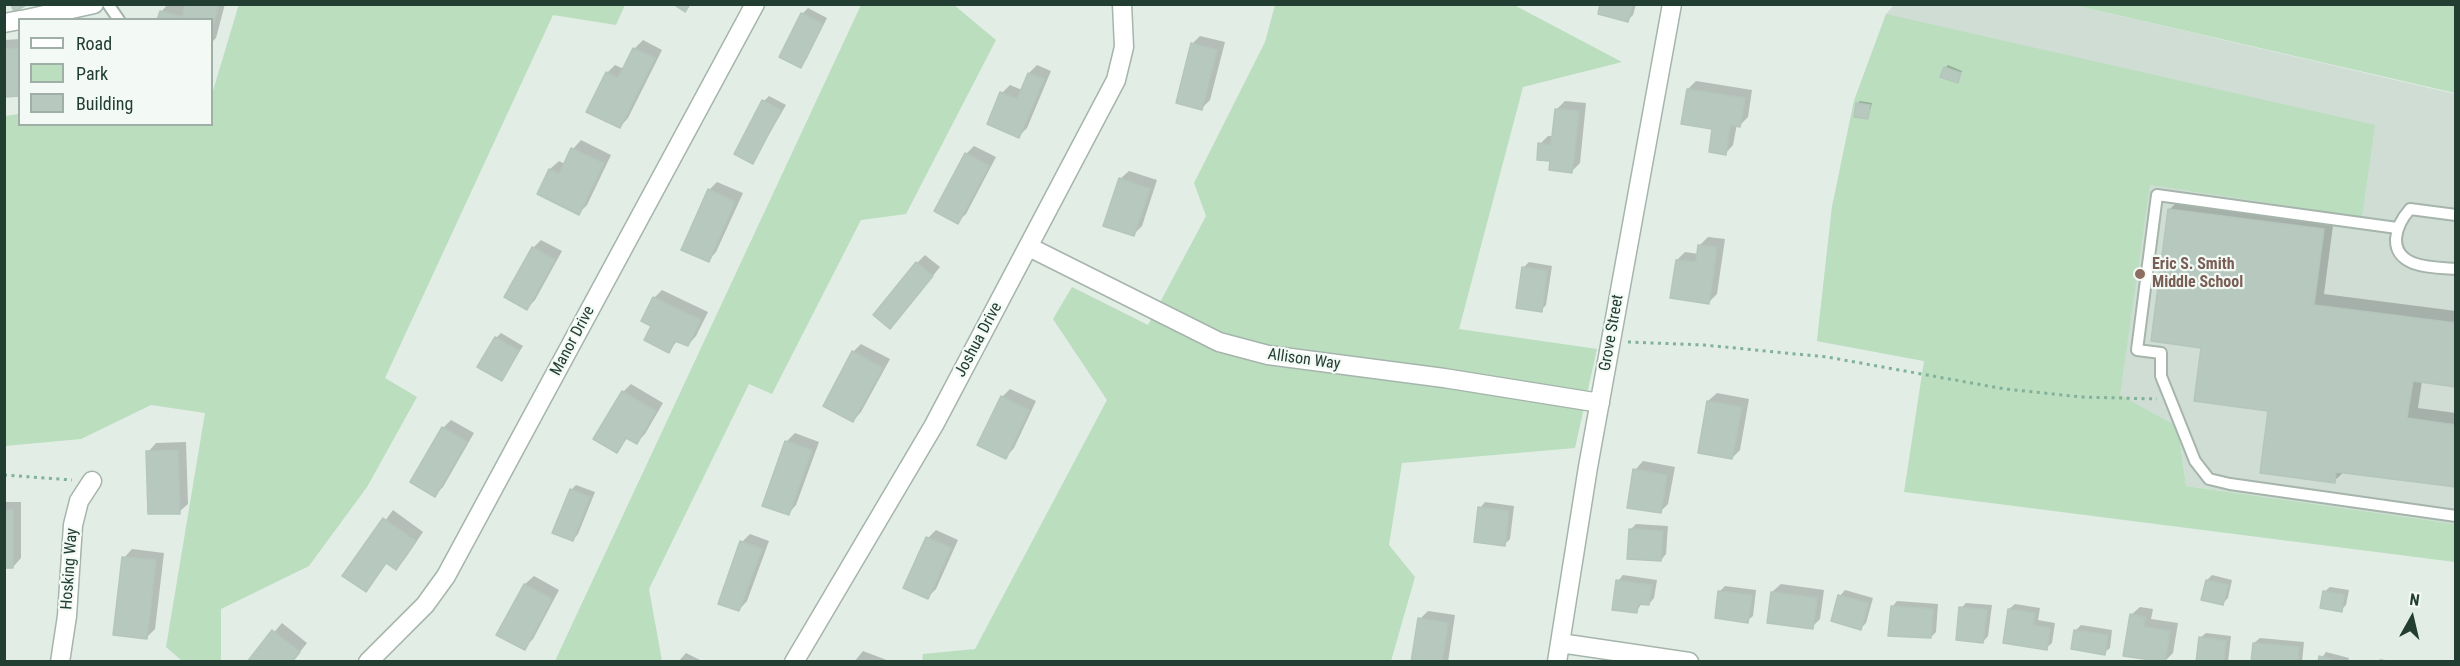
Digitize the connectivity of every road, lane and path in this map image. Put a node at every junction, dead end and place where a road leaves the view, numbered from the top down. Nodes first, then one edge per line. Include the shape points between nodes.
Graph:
1 (94, 4) edge
2 (108, 4) edge
3 (755, 4) edge
4 (1122, 4) edge
5 (1671, 4) edge
6 (30, 18) edge
7 (118, 18) edge
8 (2456, 215) edge
9 (2397, 228) junction
10 (1029, 247) junction
11 (2456, 269) edge
12 (1611, 340) junction
13 (2171, 399) junction
14 (1600, 404) junction
15 (4, 475) edge
16 (92, 481) joint
17 (2456, 516) edge
18 (1560, 643) junction
19 (60, 662) edge
20 (368, 662) edge
21 (794, 662) edge
22 (1557, 662) edge
23 (1689, 662) edge

1 - 6 street
2 - 7 lane
3 - 20 street, Manor Drive via 446,576 425,605
4 - 10 street, Joshua Drive via 1124,47 1116,80
5 - 12 street, Grove Street
8 - 9 lane via 2410,208
9 - 11 lane via 2399,252 2412,262
9 - 13 lane via 2157,195 2137,350 2161,353 2161,376
10 - 14 street, Allison Way via 1170,319 1219,342 1248,350
10 - 21 street, Joshua Drive via 934,425
12 - 13 path via 1827,357 2016,390 2082,397
12 - 14 street, Grove Street
13 - 17 lane via 2195,461 2209,478
14 - 18 street, Grove Street
15 - 16 path
16 - 19 street, Hosking Way via 80,501 73,525
18 - 22 street, Grove Street
18 - 23 street

